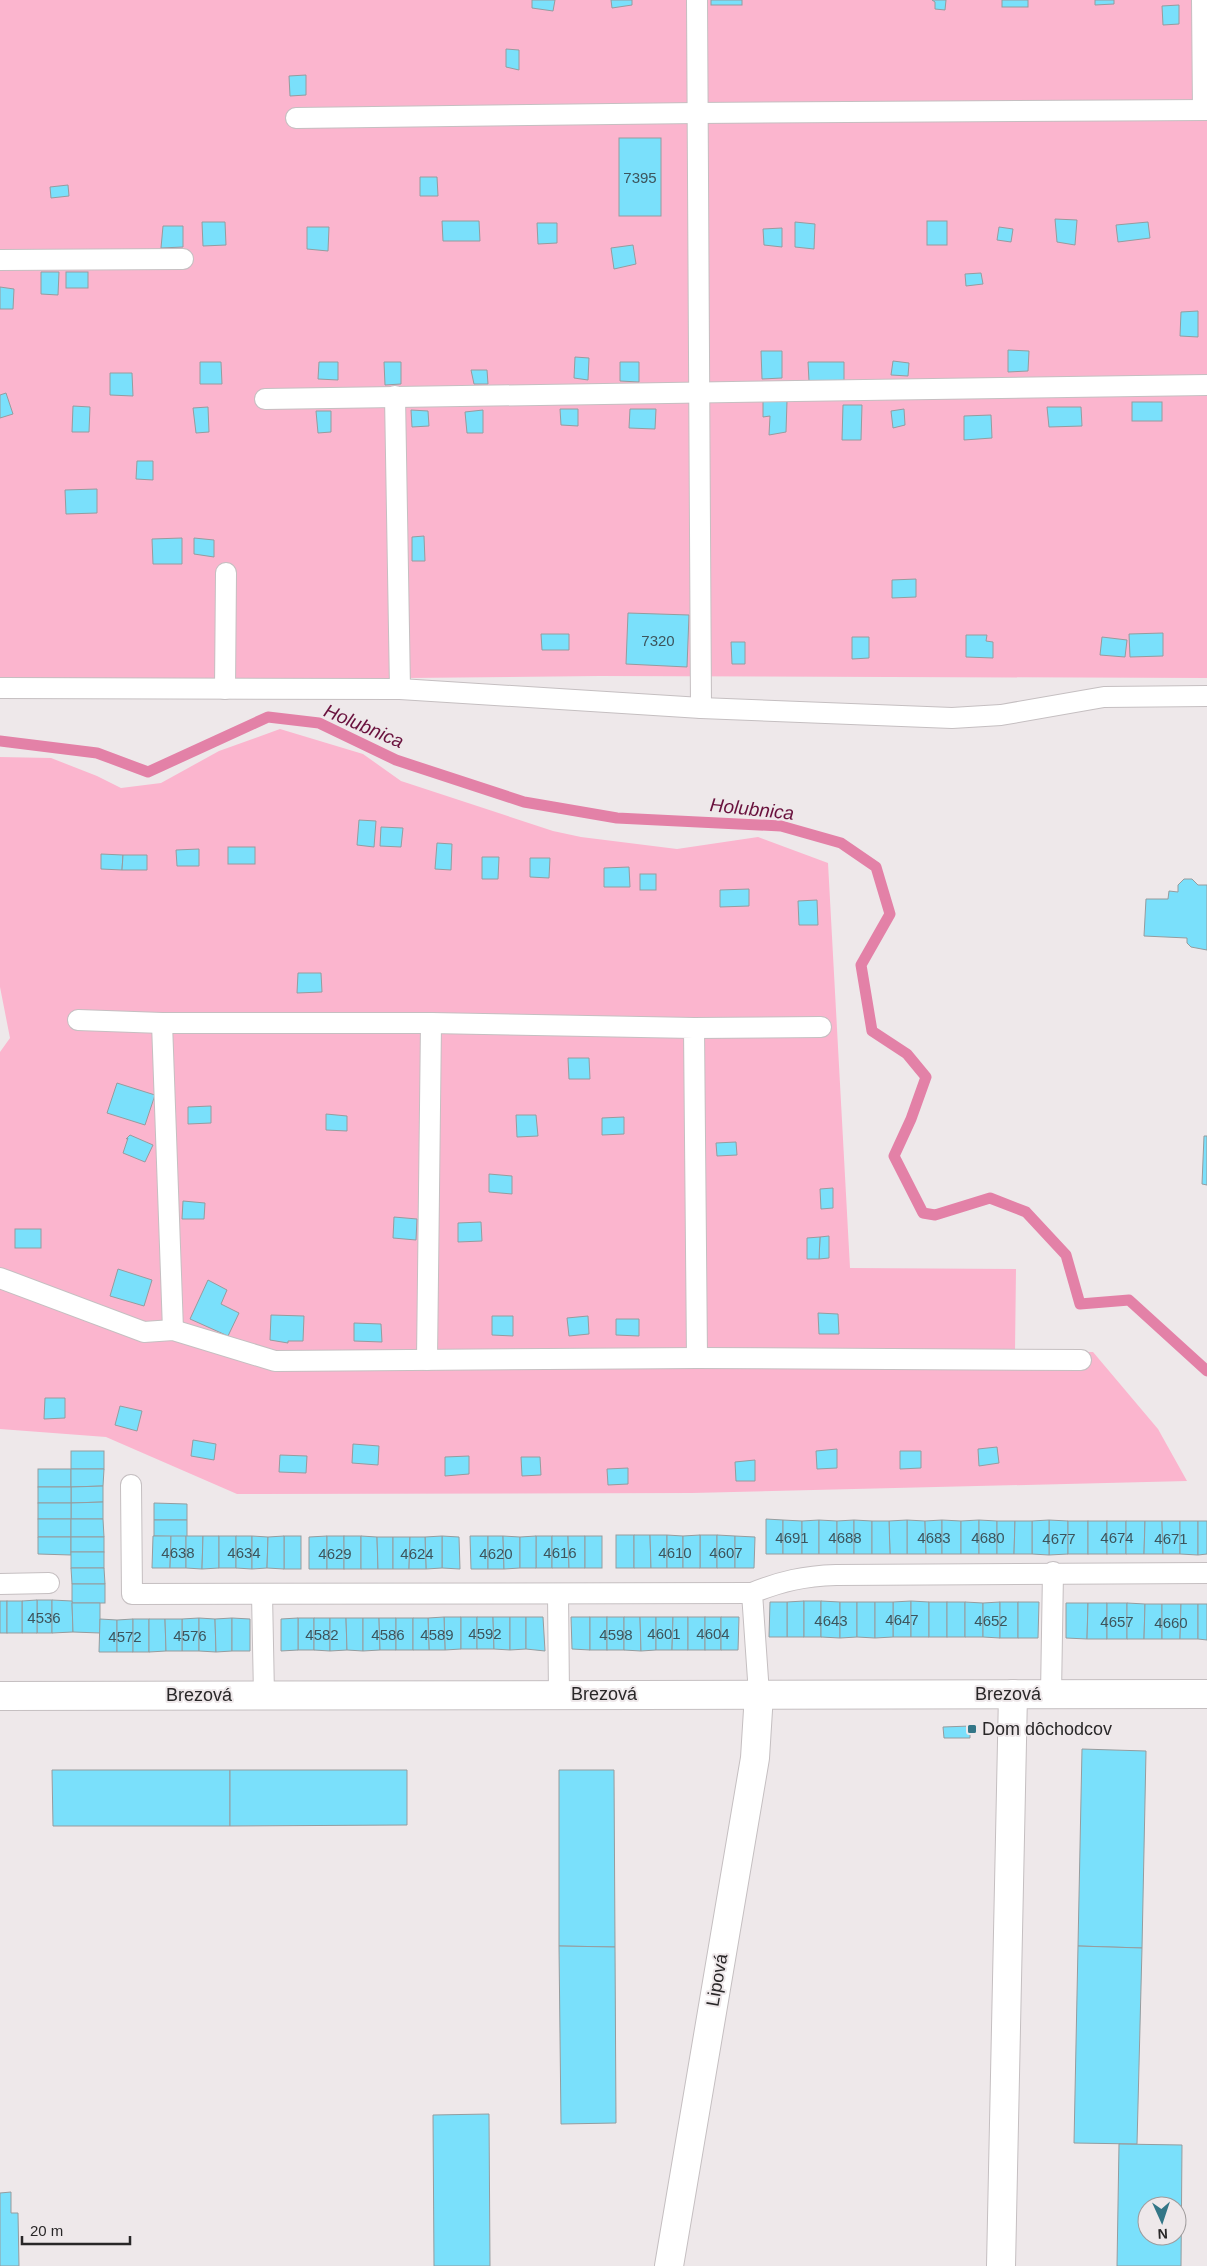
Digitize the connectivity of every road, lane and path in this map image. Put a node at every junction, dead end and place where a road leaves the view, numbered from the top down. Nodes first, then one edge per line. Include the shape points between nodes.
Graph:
1 (697, 0) edge
2 (1202, 0) edge
3 (1205, 110) edge
4 (697, 113) junction
5 (296, 118) dead end
6 (182, 259) dead end
7 (0, 260) edge
8 (1207, 385) edge
9 (699, 391) junction
10 (394, 396) junction
11 (265, 399) dead end
12 (226, 574) dead end
13 (0, 688) edge
14 (225, 689) junction
15 (400, 689) junction
16 (1207, 696) edge
17 (701, 708) junction
18 (78, 1020) dead end
19 (162, 1023) junction
20 (431, 1023) junction
21 (822, 1027) dead end
22 (694, 1028) junction
23 (0, 1278) edge
24 (173, 1330) junction
25 (697, 1358) junction
26 (427, 1360) junction
27 (1082, 1360) dead end
28 (131, 1485) dead end
29 (1053, 1572) junction
30 (1207, 1573) edge
31 (49, 1583) dead end
32 (0, 1584) edge
33 (752, 1593) junction
34 (262, 1594) junction
35 (558, 1594) junction
36 (559, 1694) junction
37 (759, 1694) junction
38 (1013, 1694) junction
39 (1051, 1694) junction
40 (1207, 1694) edge
41 (264, 1695) junction
42 (0, 1696) edge
43 (670, 2266) edge
44 (1001, 2266) edge

1 - 4 lane
2 - 3 lane
3 - 4 lane
4 - 5 lane
4 - 9 lane
6 - 7 lane
8 - 9 lane
9 - 10 lane
9 - 17 lane
10 - 11 lane
10 - 15 lane
12 - 14 lane
13 - 14 lane
14 - 15 lane
15 - 17 lane
16 - 17 lane via 1104,697 1001,715 952,718
18 - 19 lane
19 - 20 lane
19 - 24 lane
20 - 22 lane
20 - 26 lane
21 - 22 lane
22 - 25 lane
23 - 24 lane via 144,1332
24 - 26 lane via 275,1361
25 - 26 lane
25 - 27 lane
28 - 34 lane via 132,1594
29 - 30 lane
29 - 33 lane via 804,1576
29 - 39 lane
31 - 32 lane
33 - 35 lane
33 - 37 lane
34 - 35 lane
34 - 41 lane
35 - 36 lane
36 - 37 street, Brezová
36 - 41 street, Brezová
37 - 38 street, Brezová
37 - 43 street, Lipová via 755,1758
38 - 39 street, Brezová
38 - 44 street
39 - 40 street, Brezová
41 - 42 street, Brezová

